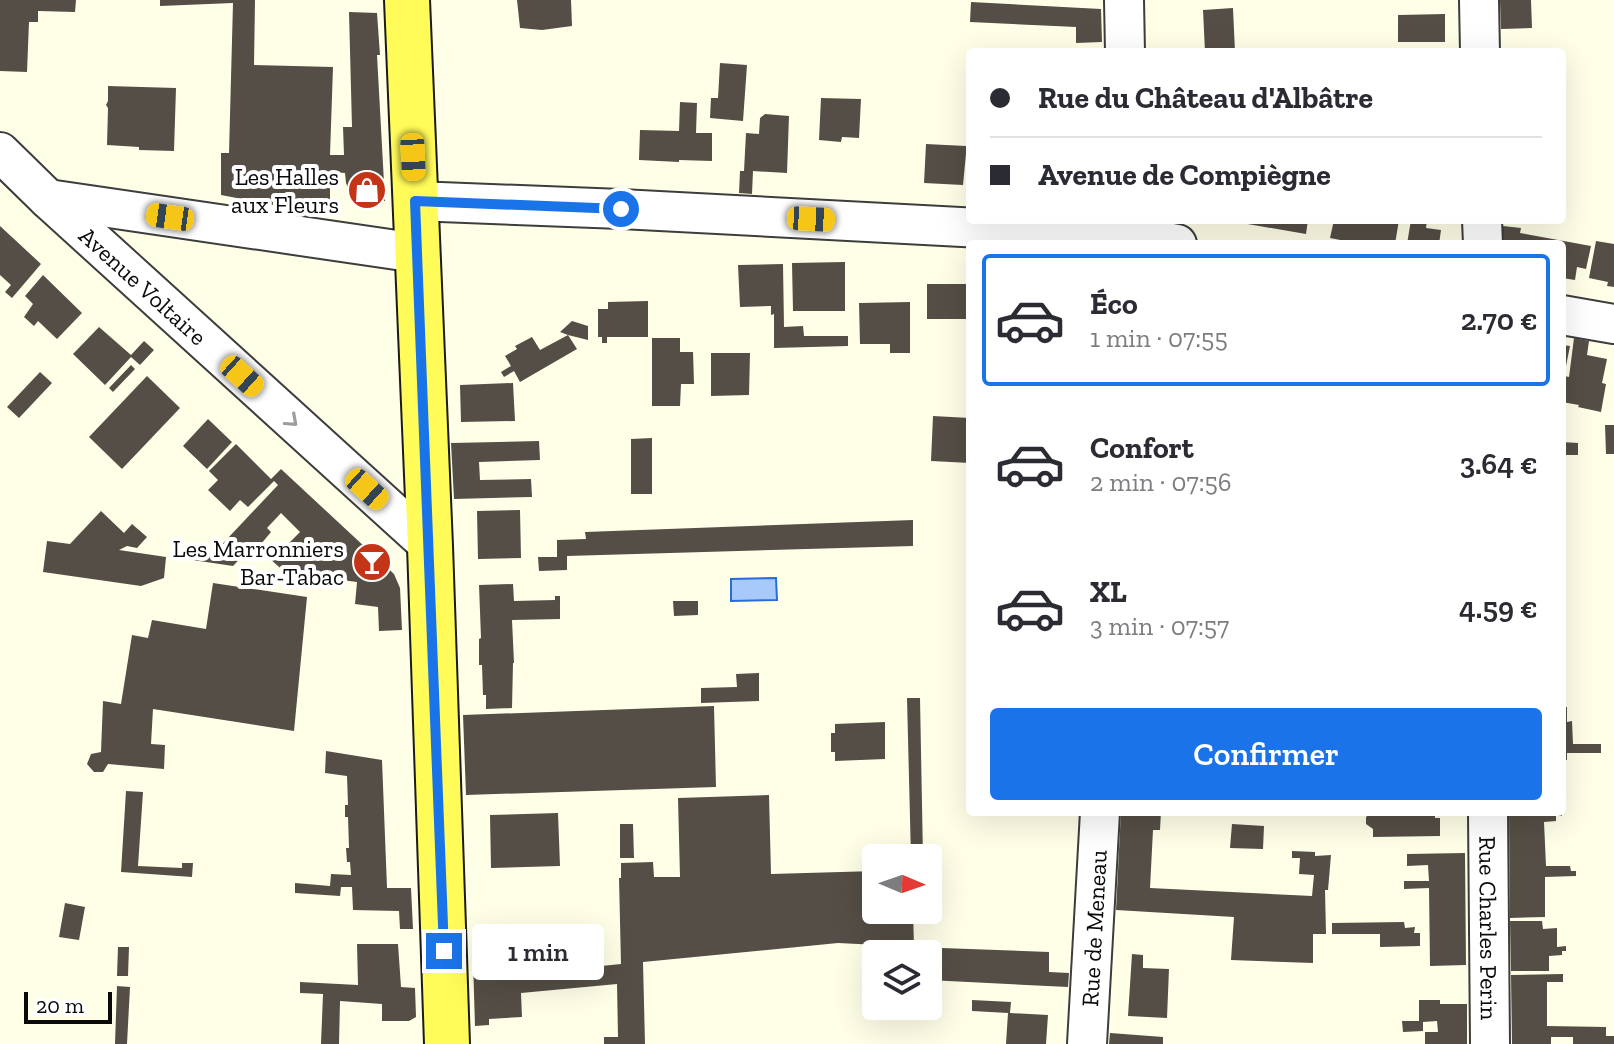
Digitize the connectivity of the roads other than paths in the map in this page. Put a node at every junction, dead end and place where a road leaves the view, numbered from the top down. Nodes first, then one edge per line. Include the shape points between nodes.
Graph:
1 (407, 0) edge
2 (1124, 0) edge
3 (1479, 0) edge
4 (1125, 48) edge
5 (1480, 48) edge
6 (0, 152) edge
7 (48, 199) junction
8 (415, 201) junction
9 (1133, 233) edge
10 (1161, 240) edge
11 (417, 253) junction
12 (1566, 316) edge
13 (1614, 324) edge
14 (430, 546) junction
15 (1100, 816) edge
16 (1488, 816) edge
17 (447, 1044) edge
18 (1087, 1044) edge
19 (1490, 1044) edge

1 - 8 main road
2 - 4 street
3 - 5 street
6 - 7 street, Avenue Voltaire
7 - 11 street
7 -> 14 street, Avenue Voltaire
8 - 9 street
8 - 11 main road
9 - 10 street
11 - 14 main road
12 - 13 street
14 - 17 main road
15 - 18 street, Rue de Meneau
16 - 19 street, Rue Charles Perin

